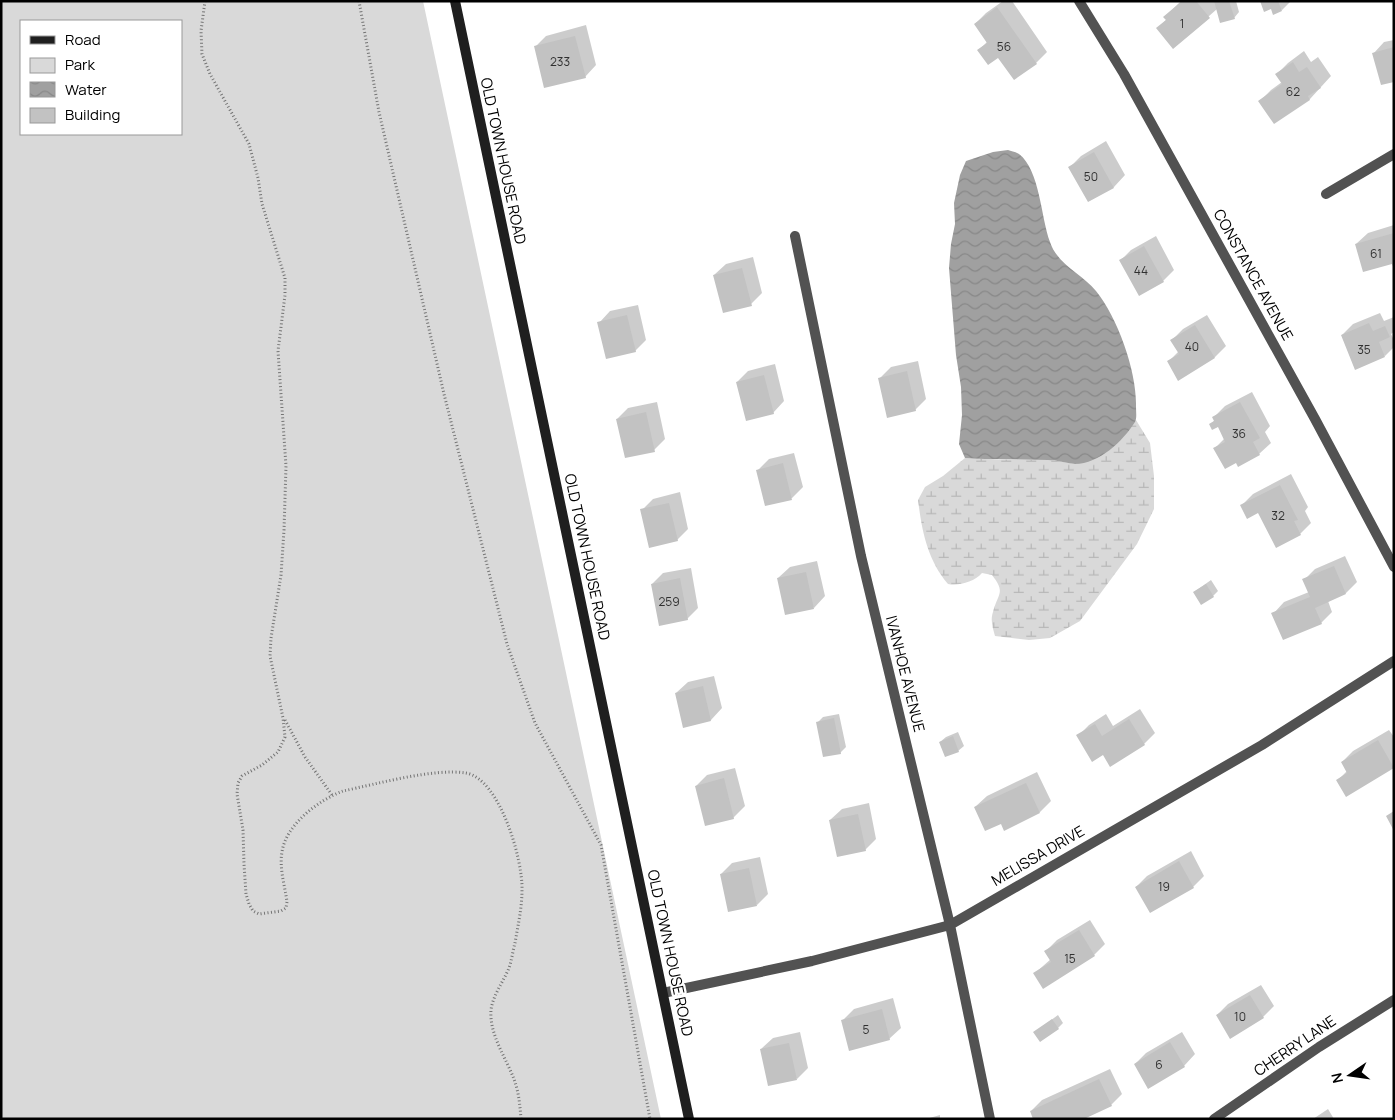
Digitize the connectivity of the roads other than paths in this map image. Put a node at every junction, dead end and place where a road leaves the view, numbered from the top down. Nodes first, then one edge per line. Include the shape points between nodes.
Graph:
1 (455, 1) edge
2 (1079, 1) edge
3 (1394, 154) edge
4 (1326, 194) dead end
5 (795, 236) dead end
6 (1394, 568) edge
7 (1394, 661) edge
8 (950, 925) junction
9 (663, 993) junction
10 (1394, 1000) edge
11 (689, 1119) edge
12 (990, 1119) edge
13 (1214, 1119) edge

1 - 9 main road, OLD TOWN HOUSE ROAD
2 - 6 street, CONSTANCE AVENUE via 1124,74
3 - 4 street
5 - 8 street, IVANHOE AVENUE via 861,556
7 - 8 street, MELISSA DRIVE via 1262,745
8 - 9 street, MELISSA DRIVE via 812,961
8 - 12 street, IVANHOE AVENUE
9 - 11 main road, OLD TOWN HOUSE ROAD
10 - 13 street, CHERRY LANE

